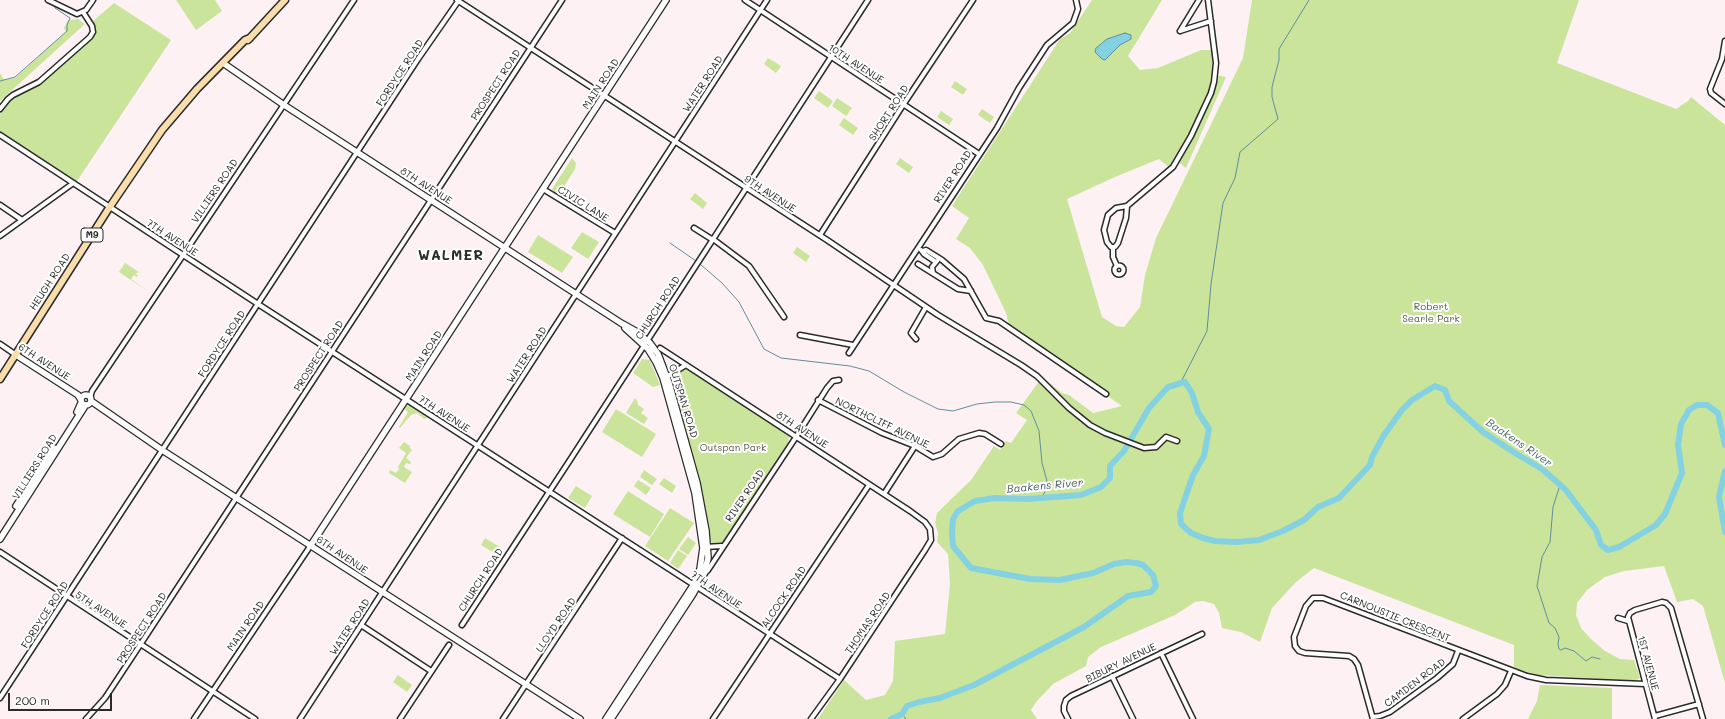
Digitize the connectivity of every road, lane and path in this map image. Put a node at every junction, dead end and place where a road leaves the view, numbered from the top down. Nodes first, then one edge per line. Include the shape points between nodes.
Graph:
1 (48, 0) edge
2 (93, 0) edge
3 (285, 0) edge
4 (354, 0) edge
5 (458, 0) edge
6 (562, 0) edge
7 (666, 0) edge
8 (745, 0) edge
9 (767, 0) edge
10 (868, 0) edge
11 (973, 0) edge
12 (1076, 0) edge
13 (1199, 0) edge
14 (1208, 0) edge
15 (761, 10) junction
16 (83, 12) junction
17 (1211, 21) junction
18 (1725, 41) edge
19 (530, 47) junction
20 (831, 57) junction
21 (1724, 60) edge
22 (224, 64) junction
23 (604, 96) junction
24 (284, 104) junction
25 (1725, 104) edge
26 (903, 105) junction
27 (0, 109) edge
28 (0, 135) edge
29 (675, 142) junction
30 (357, 152) junction
31 (979, 154) junction
32 (72, 184) junction
33 (746, 188) junction
34 (543, 189) junction
35 (431, 200) junction
36 (0, 205) edge
37 (1127, 206) junction
38 (109, 208) junction
39 (22, 220) junction
40 (694, 228) dead end
41 (615, 233) junction
42 (820, 235) junction
43 (0, 236) edge
44 (713, 239) junction
45 (505, 248) junction
46 (918, 248) junction
47 (1113, 248) junction
48 (923, 251) junction
49 (183, 255) junction
50 (942, 260) junction
51 (936, 262) junction
52 (918, 264) dead end
53 (1117, 266) dead end
54 (933, 274) junction
55 (893, 285) junction
56 (970, 290) junction
57 (576, 295) junction
58 (258, 304) junction
59 (926, 307) junction
60 (784, 317) dead end
61 (800, 335) dead end
62 (916, 339) dead end
63 (646, 342) junction
64 (0, 344) edge
65 (853, 345) junction
66 (660, 348) dead end
67 (332, 352) junction
68 (849, 352) dead end
69 (16, 355) junction
70 (686, 365) junction
71 (665, 377) junction
72 (0, 379) edge
73 (839, 380) dead end
74 (1106, 394) dead end
75 (86, 399) junction
76 (406, 400) junction
77 (818, 400) junction
78 (790, 433) junction
79 (796, 437) junction
80 (1177, 441) dead end
81 (1001, 444) dead end
82 (790, 445) junction
83 (478, 446) junction
84 (915, 446) junction
85 (162, 450) junction
86 (869, 484) junction
87 (549, 491) junction
88 (884, 494) junction
89 (237, 497) junction
90 (0, 532) edge
91 (931, 532) joint
92 (622, 538) junction
93 (0, 539) edge
94 (311, 545) junction
95 (722, 546) junction
96 (706, 547) junction
97 (0, 552) edge
98 (704, 574) junction
99 (695, 586) junction
100 (382, 593) junction
101 (67, 597) junction
102 (1618, 618) dead end
103 (1628, 621) junction
104 (462, 624) dead end
105 (361, 625) junction
106 (769, 634) junction
107 (1202, 634) dead end
108 (140, 645) junction
109 (449, 645) dead end
110 (1458, 651) junction
111 (1161, 653) junction
112 (431, 671) junction
113 (1511, 672) junction
114 (638, 675) junction
115 (1112, 676) junction
116 (840, 679) junction
117 (526, 684) junction
118 (1645, 684) junction
119 (213, 691) junction
120 (0, 698) edge
121 (1699, 704) junction
122 (1373, 718) edge
123 (1655, 718) edge
124 (86, 719) edge
125 (194, 719) edge
126 (255, 719) edge
127 (300, 719) edge
128 (400, 719) edge
129 (502, 719) edge
130 (580, 719) edge
131 (606, 719) edge
132 (611, 719) edge
133 (713, 719) edge
134 (811, 719) edge
135 (1068, 719) edge
136 (1133, 719) edge
137 (1193, 719) edge
138 (1463, 719) edge
139 (1703, 719) edge

1 - 16 street via 73,13
2 - 16 street
3 - 22 main road, HEUGH ROAD / M9
4 - 24 street, VILLIERS ROAD
5 - 19 street, 9TH AVENUE
5 - 30 street, FORDYCE ROAD
6 - 19 street, PROSPECT ROAD
7 - 23 street, MAIN ROAD
8 - 15 street, 10TH AVENUE
9 - 15 street, WATER ROAD
10 - 20 street, CHURCH ROAD
11 - 26 street, SHORT ROAD
12 - 31 street, RIVER ROAD via 1078,7 1071,26 1047,45
13 - 17 street via 1180,31
14 - 17 street
15 - 20 street, 10TH AVENUE
15 - 29 street, WATER ROAD
16 - 27 street via 92,26 93,32 90,37 40,82 13,95
17 - 37 street via 1216,72 1205,106 1173,167
18 - 21 street
19 - 23 street, 9TH AVENUE
19 - 35 street, PROSPECT ROAD
20 - 26 street, 10TH AVENUE
20 - 33 street, CHURCH ROAD
21 - 25 street via 1710,90
22 - 24 street, 8TH AVENUE
22 - 38 main road, HEUGH ROAD / M9 via 158,137
23 - 29 street, 9TH AVENUE
23 - 34 street, MAIN ROAD
24 - 30 street, 8TH AVENUE
24 - 49 street, VILLIERS ROAD
26 - 31 street, 10TH AVENUE
26 - 42 street, SHORT ROAD
28 - 32 street, 7TH AVENUE
29 - 33 street, 9TH AVENUE
29 - 41 street, WATER ROAD
30 - 35 street, 8TH AVENUE
30 - 58 street, FORDYCE ROAD
31 - 46 street, RIVER ROAD
32 - 38 street, 7TH AVENUE
32 - 39 street
33 - 42 street, 9TH AVENUE
33 - 44 street, CHURCH ROAD
34 - 41 street, CIVIC LANE
34 - 45 street, MAIN ROAD
35 - 45 street, 8TH AVENUE
35 - 67 street, PROSPECT ROAD
36 - 39 street
37 - 47 street via 1118,244
37 - 47 street via 1112,211 1105,222 1105,236 1109,246
38 - 49 street, 7TH AVENUE
38 - 69 main road, HEUGH ROAD / M9
39 - 43 street
40 - 44 street
41 - 57 street, WATER ROAD
42 - 55 street, 9TH AVENUE
44 - 60 street via 750,266
44 - 63 street, CHURCH ROAD
45 - 57 street, 8TH AVENUE
45 - 76 street, MAIN ROAD
46 - 48 street
46 - 55 street, RIVER ROAD
47 - 53 street
48 - 50 street via 926,250
48 - 51 street
49 - 58 street, 7TH AVENUE
49 - 75 street, VILLIERS ROAD
50 - 51 street
50 - 56 street via 964,279
51 - 54 street via 932,267
52 - 54 street
54 - 56 street via 958,289
55 - 59 street, 9TH AVENUE
55 - 65 street, RIVER ROAD
56 - 74 street via 986,318 999,321
57 - 63 street, 8TH AVENUE via 637,332
57 - 83 street, WATER ROAD
58 - 67 street, 7TH AVENUE
58 - 85 street, FORDYCE ROAD
59 - 62 street via 911,333
59 - 80 street, 9TH AVENUE via 1031,372 1069,408 1096,429 1150,449 1166,437
61 - 65 street
63 - 71 street, OUTSPAN ROAD via 658,354
63 - 87 street, CHURCH ROAD
64 - 69 street, 6TH AVENUE
65 - 68 street, RIVER ROAD
66 - 70 street, 8TH AVENUE
67 - 76 street, 7TH AVENUE
67 - 89 street, PROSPECT ROAD
69 - 72 main road, HEUGH ROAD / M9
69 - 75 street, 6TH AVENUE
70 - 71 street
70 - 78 street, 8TH AVENUE
71 - 96 street, OUTSPAN ROAD via 698,487
73 - 77 street, RIVER ROAD via 830,383
75 - 85 street, 6TH AVENUE
75 - 90 street, VILLIERS ROAD
75 - 93 street, VILLIERS ROAD
76 - 83 street, 7TH AVENUE
76 - 94 street, MAIN ROAD
77 - 79 street, RIVER ROAD
77 - 84 street, NORTHCLIFF AVENUE via 882,433
78 - 79 street, 8TH AVENUE
78 - 82 street
79 - 82 street, RIVER ROAD
79 - 86 street, 8TH AVENUE
81 - 84 street, NORTHCLIFF AVENUE via 981,433 959,439 935,457
82 - 95 street, RIVER ROAD
83 - 87 street, 7TH AVENUE
83 - 100 street, WATER ROAD
84 - 88 street
85 - 89 street, 6TH AVENUE
85 - 101 street, FORDYCE ROAD
86 - 88 street, 8TH AVENUE
86 - 106 street, ALCOCK ROAD
87 - 92 street, 7TH AVENUE
87 - 104 street, CHURCH ROAD
88 - 91 street, 8TH AVENUE via 926,522
89 - 94 street, 6TH AVENUE
89 - 108 street, PROSPECT ROAD
91 - 116 street, THOMAS ROAD via 931,540 925,550
92 - 99 street, 7TH AVENUE
92 - 117 street, LLOYD ROAD
94 - 100 street, 6TH AVENUE
94 - 119 street, MAIN ROAD
95 - 96 street
95 - 98 street, RIVER ROAD
96 - 98 street, OUTSPAN ROAD via 708,558
96 - 99 street, OUTSPAN ROAD
97 - 101 street, 5TH AVENUE
98 - 99 street, OUTSPAN ROAD
99 - 106 street, 7TH AVENUE
99 - 114 street
100 - 105 street, WATER ROAD
100 - 117 street, 6TH AVENUE
101 - 108 street, 5TH AVENUE
101 - 120 street, FORDYCE ROAD
102 - 103 street
103 - 118 street, 1ST AVENUE
103 - 121 street via 1630,613 1635,610 1658,602 1669,606
105 - 112 street
105 - 127 street, WATER ROAD
106 - 116 street, 7TH AVENUE
106 - 133 street, ALCOCK ROAD
107 - 111 street, BIBURY AVENUE
108 - 119 street, 5TH AVENUE
108 - 124 street, PROSPECT ROAD via 105,698
109 - 112 street
110 - 113 street, CARNOUSTIE CRESCENT
110 - 122 street, CAMDEN ROAD via 1453,664 1438,678 1390,712
110 - 122 street, CARNOUSTIE CRESCENT via 1323,598 1315,597 1311,600 1306,606 1294,637 1295,646 1306,653 1349,656 1354,659 1359,668
111 - 115 street, BIBURY AVENUE
111 - 137 street
112 - 128 street
113 - 118 street, CARNOUSTIE CRESCENT via 1546,680
113 - 138 street via 1497,694
114 - 131 street
114 - 132 street
115 - 135 street, BIBURY AVENUE via 1067,699 1064,708
115 - 136 street
116 - 134 street, THOMAS ROAD
117 - 129 street, LLOYD ROAD
117 - 130 street, 6TH AVENUE
118 - 123 street, 1ST AVENUE
119 - 125 street, MAIN ROAD
119 - 126 street, 5TH AVENUE
121 - 123 street
121 - 139 street

